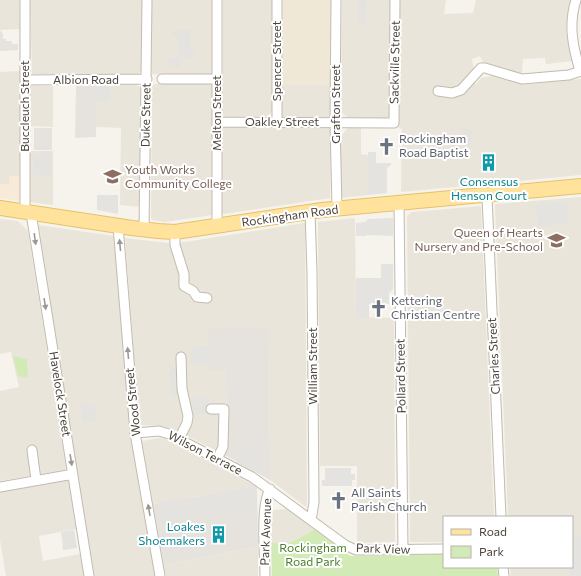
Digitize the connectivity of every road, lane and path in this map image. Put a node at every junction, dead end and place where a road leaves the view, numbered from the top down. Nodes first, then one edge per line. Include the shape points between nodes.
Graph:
1 (25, 0) edge
2 (147, 0) edge
3 (217, 0) edge
4 (277, 0) edge
5 (336, 0) edge
6 (395, 0) edge
7 (576, 0) edge
8 (580, 71) edge
9 (147, 79) junction
10 (162, 79) dead end
11 (217, 79) junction
12 (25, 80) junction
13 (438, 91) dead end
14 (217, 122) junction
15 (277, 122) junction
16 (335, 122) junction
17 (394, 123) joint
18 (581, 186) edge
19 (487, 196) junction
20 (400, 202) junction
21 (0, 208) edge
22 (337, 208) junction
23 (28, 212) junction
24 (310, 212) junction
25 (118, 226) junction
26 (217, 226) junction
27 (144, 230) junction
28 (175, 232) junction
29 (208, 298) dead end
30 (180, 357) dead end
31 (211, 409) dead end
32 (135, 433) junction
33 (179, 439) junction
34 (32, 450) dead end
35 (217, 459) junction
36 (74, 477) junction
37 (36, 480) junction
38 (0, 487) edge
39 (270, 489) junction
40 (501, 516) edge
41 (310, 519) junction
42 (403, 550) junction
43 (443, 550) edge
44 (89, 576) edge
45 (160, 576) edge
46 (265, 576) edge

1 - 12 street, Buccleuch Street
2 - 9 street, Duke Street
3 - 11 street, Melton Street
4 - 15 street, Spencer Street
5 - 16 street, Grafton Street
6 - 17 street, Sackville Street
7 - 8 street via 571,26
8 - 13 street via 569,75 526,79 481,68 461,90 452,93
9 - 12 street, Albion Road
9 - 27 street, Duke Street
10 - 11 street
11 - 14 street, Melton Street
12 - 23 street, Buccleuch Street
14 - 15 street, Oakley Street
14 - 26 street, Melton Street
15 - 16 street, Oakley Street
16 - 17 street, Oakley Street
16 - 22 street, Grafton Street
18 - 19 main road, Rockingham Road
19 - 20 main road, Rockingham Road
19 - 40 street, Charles Street
20 - 22 main road, Rockingham Road
20 - 42 street, Pollard Street
21 - 23 main road, Rockingham Road
22 - 24 main road, Rockingham Road
23 - 25 main road, Rockingham Road
23 -> 36 street, Havelock Street
24 - 26 main road, Rockingham Road
24 - 41 street, William Street via 314,502
25 - 27 main road, Rockingham Road
32 -> 25 street, Wood Street
26 - 28 main road, Rockingham Road
27 - 28 main road, Rockingham Road
28 - 29 street via 175,245 184,274 184,286 197,297
30 - 33 street via 182,389 188,416
31 - 35 street via 224,408 223,447
32 - 33 street, Wilson Terrace via 164,432
45 -> 32 street, Wood Street
33 - 35 street, Wilson Terrace
34 - 37 street
35 - 39 street, Wilson Terrace
36 - 37 street via 68,475
36 - 44 street, Havelock Street
37 - 38 street
39 - 41 street, Park View
39 - 46 street, Park Avenue via 265,498 264,510
41 - 42 street, Park View via 345,545 356,550
42 - 43 street, Park View

